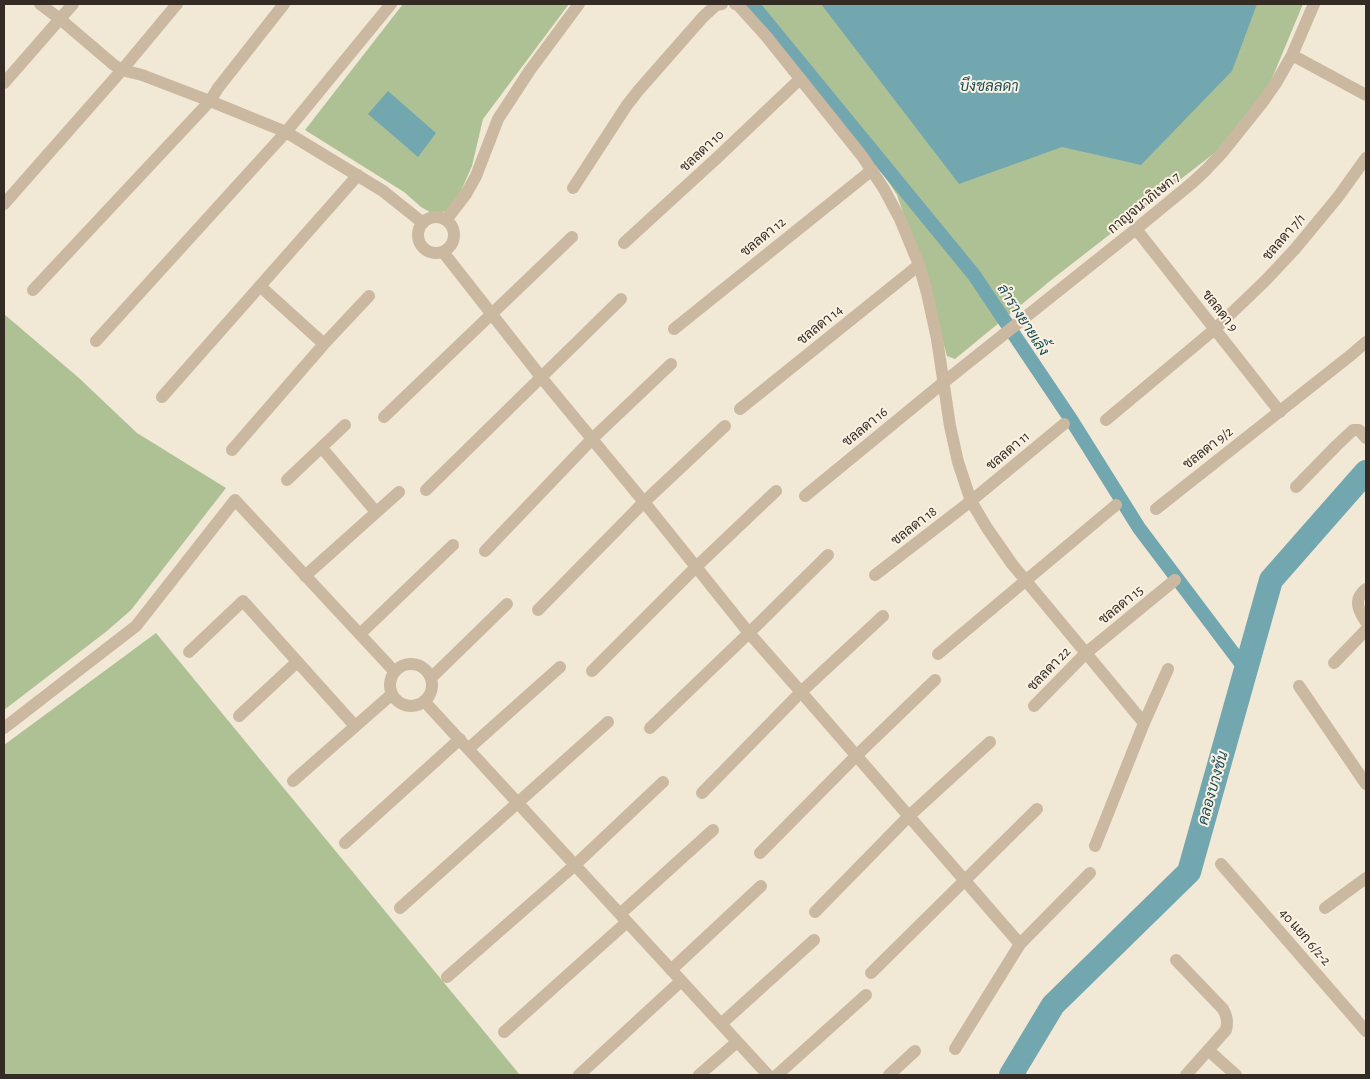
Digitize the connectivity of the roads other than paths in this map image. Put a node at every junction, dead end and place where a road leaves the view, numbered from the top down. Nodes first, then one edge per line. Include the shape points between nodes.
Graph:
1 (40, 4) edge
2 (73, 4) edge
3 (177, 4) edge
4 (284, 4) edge
5 (392, 4) edge
6 (579, 4) edge
7 (722, 4) edge
8 (735, 4) edge
9 (1314, 4) edge
10 (60, 19) junction
11 (1292, 55) junction
12 (122, 70) junction
13 (800, 79) junction
14 (4, 83) edge
15 (1366, 96) edge
16 (210, 101) junction
17 (286, 132) junction
18 (1366, 158) edge
19 (872, 170) junction
20 (358, 176) junction
21 (574, 188) dead end
22 (4, 204) edge
23 (446, 220) junction
24 (423, 222) junction
25 (1136, 229) junction
26 (572, 237) dead end
27 (624, 243) dead end
28 (443, 252) junction
29 (919, 265) junction
30 (261, 287) junction
31 (33, 290) dead end
32 (369, 296) dead end
33 (621, 300) dead end
34 (492, 314) junction
35 (674, 329) dead end
36 (1215, 329) junction
37 (96, 341) dead end
38 (1366, 342) edge
39 (324, 344) junction
40 (671, 364) dead end
41 (541, 377) junction
42 (944, 382) junction
43 (162, 397) dead end
44 (740, 409) dead end
45 (1280, 412) junction
46 (384, 416) dead end
47 (1106, 420) dead end
48 (1064, 424) dead end
49 (345, 426) dead end
50 (725, 426) dead end
51 (1363, 434) edge
52 (592, 439) junction
53 (322, 448) junction
54 (232, 450) dead end
55 (287, 480) dead end
56 (1296, 487) dead end
57 (426, 490) dead end
58 (776, 491) dead end
59 (399, 492) dead end
60 (805, 496) dead end
61 (971, 501) junction
62 (644, 502) junction
63 (1116, 505) dead end
64 (1156, 508) dead end
65 (376, 512) junction
66 (453, 545) dead end
67 (485, 551) dead end
68 (828, 555) dead end
69 (696, 566) junction
70 (875, 575) dead end
71 (305, 576) junction
72 (1026, 580) junction
73 (1175, 580) dead end
74 (1366, 589) edge
75 (508, 604) dead end
76 (538, 610) dead end
77 (883, 616) dead end
78 (1366, 622) edge
79 (1366, 630) edge
80 (360, 634) junction
81 (749, 634) junction
82 (189, 652) dead end
83 (1086, 653) junction
84 (938, 654) dead end
85 (297, 662) junction
86 (1334, 663) dead end
87 (560, 668) dead end
88 (1168, 669) dead end
89 (394, 671) junction
90 (592, 671) dead end
91 (431, 678) junction
92 (935, 680) dead end
93 (1299, 686) dead end
94 (801, 692) junction
95 (392, 694) junction
96 (424, 701) junction
97 (1034, 706) dead end
98 (239, 716) dead end
99 (608, 722) dead end
100 (1144, 723) junction
101 (355, 726) junction
102 (4, 728) edge
103 (650, 728) dead end
104 (990, 742) dead end
105 (464, 744) junction
106 (857, 755) junction
107 (293, 781) dead end
108 (663, 782) dead end
109 (1366, 784) edge
110 (702, 793) dead end
111 (518, 803) junction
112 (1037, 809) dead end
113 (909, 816) junction
114 (713, 830) dead end
115 (345, 843) dead end
116 (1095, 846) dead end
117 (760, 853) dead end
118 (1221, 864) dead end
119 (575, 865) junction
120 (1090, 873) dead end
121 (1366, 878) edge
122 (964, 880) junction
123 (761, 886) dead end
124 (400, 908) dead end
125 (1325, 908) dead end
126 (815, 912) dead end
127 (624, 918) junction
128 (814, 940) dead end
129 (1020, 944) junction
130 (1176, 960) dead end
131 (671, 970) junction
132 (870, 973) dead end
133 (447, 977) dead end
134 (681, 981) junction
135 (866, 995) dead end
136 (721, 1024) junction
137 (1366, 1031) edge
138 (504, 1032) dead end
139 (737, 1042) junction
140 (955, 1049) dead end
141 (1208, 1050) junction
142 (915, 1052) dead end
143 (578, 1075) edge
144 (699, 1075) edge
145 (768, 1075) edge
146 (777, 1075) edge
147 (889, 1075) edge
148 (1186, 1075) edge
149 (1236, 1075) edge

1 - 10 street
2 - 10 street
3 - 12 street
4 - 16 street
5 - 17 street
6 - 23 street via 498,119 476,176
7 - 21 street via 716,5 703,17 638,91
8 - 13 street
9 - 11 street, กาญจนาภิเษก 7
10 - 12 street
10 - 14 street
11 - 15 street
11 - 25 street, กาญจนาภิเษก 7 via 1276,83 1222,153 1192,183
12 - 16 street
12 - 22 street
13 - 19 street
13 - 27 street, ชลลดา 10
16 - 17 street
16 - 31 street
17 - 20 street
17 - 37 street
18 - 36 street, ชลลดา 7/1 via 1295,249
19 - 29 street via 900,219
19 - 35 street, ชลลดา 12
20 - 24 street via 383,190
20 - 30 street
23 - 24 street via 439,217
23 - 28 street via 454,236 451,246
24 - 28 street via 418,232 422,247 428,252
25 - 36 street, ชลลดา 9
25 - 42 street, กาญจนาภิเษก 7
26 - 34 street
28 - 34 street
29 - 42 street
29 - 44 street, ชลลดา 14
30 - 39 street
30 - 43 street
32 - 39 street
33 - 41 street
34 - 41 street
34 - 46 street
36 - 45 street, ชลลดา 9
36 - 47 street, ชลลดา 7/1
38 - 45 street, ชลลดา 9/2
39 - 54 street
40 - 52 street
41 - 52 street
41 - 57 street
42 - 60 street, ชลลดา 16
42 - 61 street via 956,453
45 - 64 street, ชลลดา 9/2
48 - 61 street, ชลลดา 11
49 - 53 street
50 - 62 street
51 - 56 street via 1353,430
52 - 62 street
52 - 67 street
53 - 55 street
53 - 65 street
58 - 69 street
59 - 65 street
61 - 70 street, ชลลดา 18
61 - 72 street
62 - 69 street
62 - 76 street
63 - 72 street
65 - 71 street
66 - 80 street
68 - 81 street
69 - 81 street
69 - 90 street
71 - 80 street
71 - 102 street via 235,500 136,626
72 - 83 street
72 - 84 street
73 - 83 street, ชลลดา 15
74 - 78 street via 1358,602
75 - 91 street
77 - 94 street
79 - 86 street
80 - 89 street
81 - 94 street
81 - 103 street
82 - 85 street via 243,601
83 - 97 street, ชลลดา 22
83 - 100 street
85 - 98 street
85 - 101 street
87 - 105 street
88 - 100 street
89 - 91 street via 408,663 416,664 428,671
89 - 95 street via 390,681
91 - 96 street via 431,692
92 - 106 street
93 - 109 street
94 - 106 street
94 - 110 street
95 - 96 street via 401,704 408,706
95 - 101 street
96 - 105 street
99 - 111 street
100 - 116 street
101 - 107 street
104 - 113 street
105 - 111 street
105 - 115 street
106 - 113 street
106 - 117 street
108 - 119 street
111 - 119 street
111 - 124 street
112 - 122 street
113 - 122 street
113 - 126 street
114 - 127 street
118 - 137 street, 40 แยก 6/2-2
119 - 127 street
119 - 133 street
120 - 129 street
121 - 125 street
122 - 129 street
122 - 132 street
123 - 131 street
127 - 131 street
127 - 138 street
128 - 136 street
129 - 140 street
130 - 141 street via 1228,1017 1226,1030
131 - 134 street
134 - 136 street
134 - 143 street
135 - 146 street
136 - 139 street
139 - 144 street
139 - 145 street
141 - 148 street
141 - 149 street
142 - 147 street

